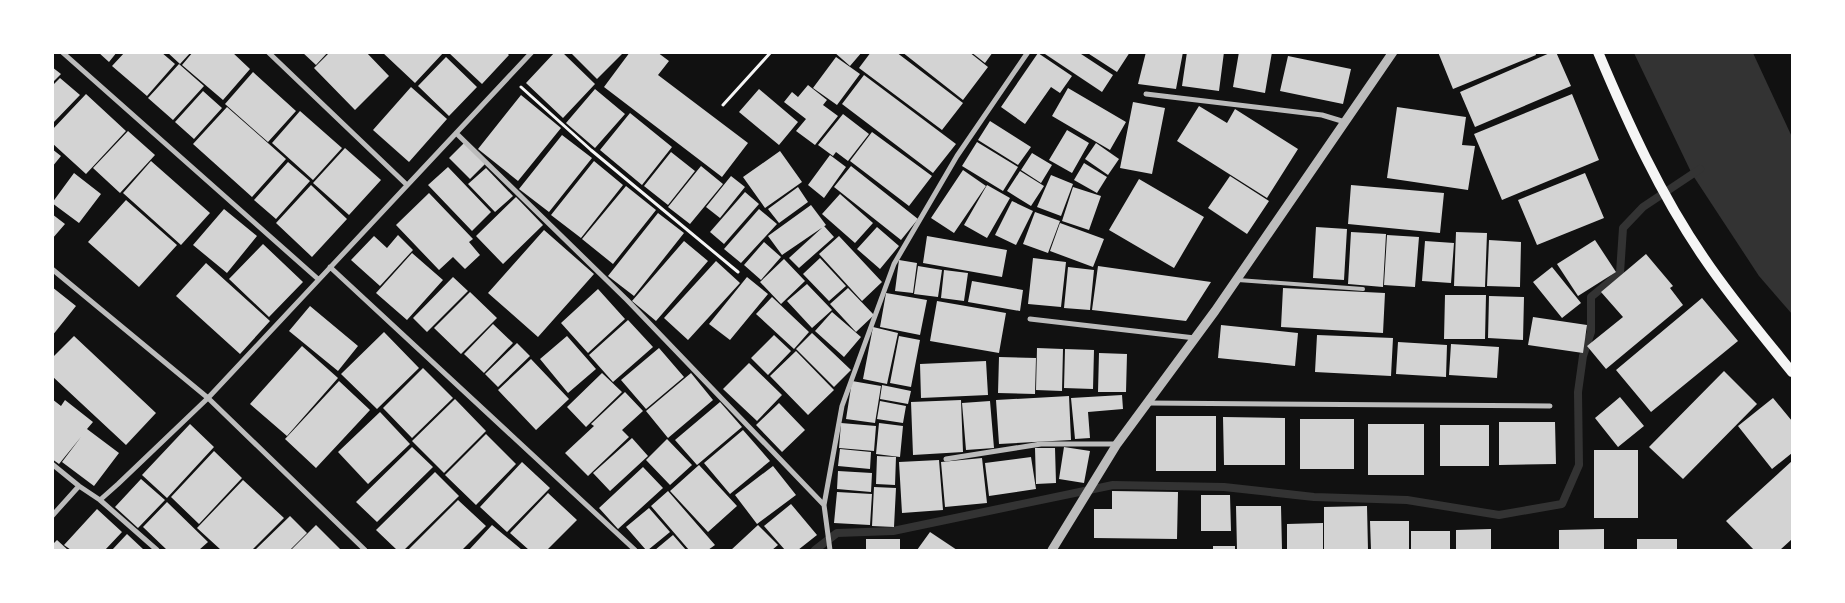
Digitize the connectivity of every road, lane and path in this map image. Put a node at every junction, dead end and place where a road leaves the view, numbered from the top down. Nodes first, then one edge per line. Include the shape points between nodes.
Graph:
1 (62, 52) edge
2 (268, 52) edge
3 (532, 52) edge
4 (771, 52) edge
5 (1028, 52) edge
6 (1393, 52) edge
7 (1598, 52) edge
8 (510, 76) junction
9 (1146, 94) dead end
10 (723, 105) dead end
11 (1345, 122) junction
12 (456, 133) junction
13 (407, 185) junction
14 (330, 267) junction
15 (52, 269) edge
16 (738, 272) dead end
17 (318, 279) junction
18 (1237, 280) junction
19 (1363, 289) dead end
20 (1030, 320) dead end
21 (1196, 338) junction
22 (1792, 372) edge
23 (208, 398) junction
24 (1148, 403) junction
25 (1550, 406) dead end
26 (1117, 444) junction
27 (946, 459) dead end
28 (52, 464) edge
29 (79, 486) junction
30 (100, 500) junction
31 (824, 506) junction
32 (52, 516) edge
33 (157, 550) edge
34 (365, 550) edge
35 (635, 550) edge
36 (830, 550) edge
37 (1052, 550) edge

1 - 17 street
2 - 13 street
3 - 8 street
4 - 10 path
5 - 31 street via 957,156 894,264 842,406
6 - 11 street
7 - 22 main road via 1626,117 1674,210 1704,258
8 - 12 street
8 - 16 path via 591,150
9 - 11 street via 1322,115
11 - 18 street
12 - 13 street
12 - 31 street via 627,300
13 - 14 street
14 - 17 street
14 - 35 street
15 - 23 street
17 - 23 street
18 - 19 lane
18 - 21 street
20 - 21 street
21 - 24 street
23 - 30 street
23 - 34 street
24 - 25 street
24 - 26 street
26 - 27 street via 1042,444
26 - 37 street
28 - 29 street
29 - 30 street
29 - 32 street
30 - 33 street
31 - 36 street

